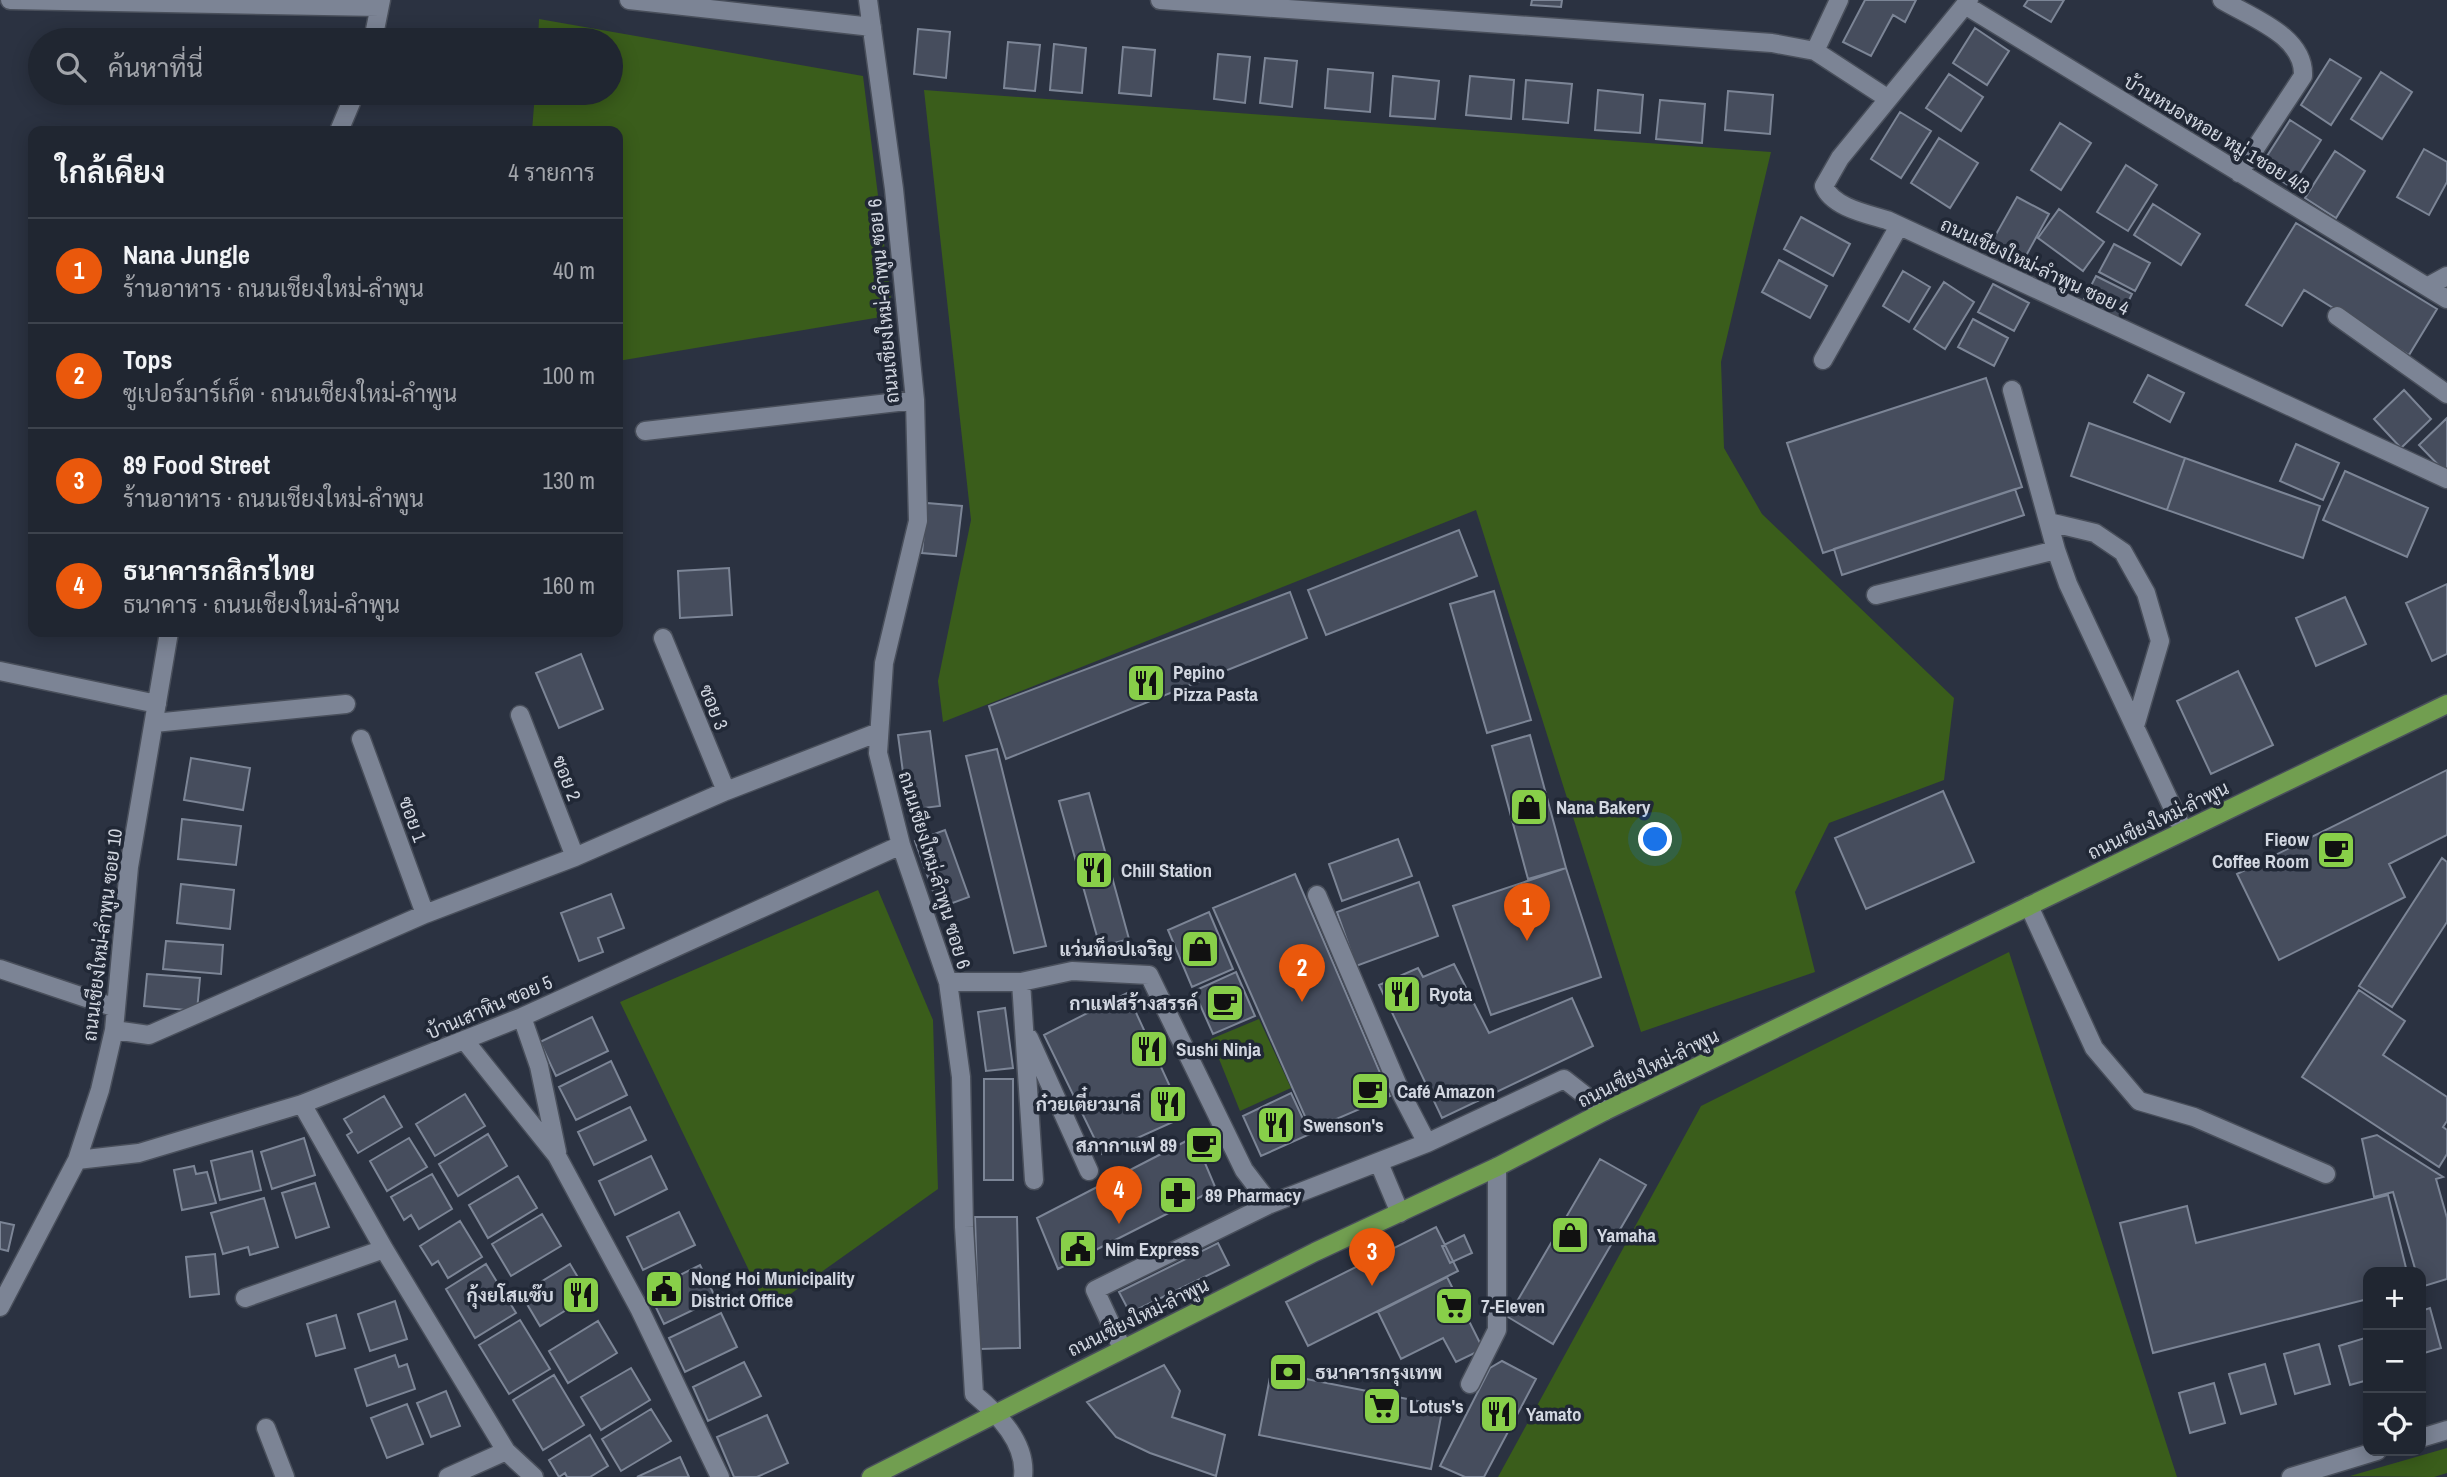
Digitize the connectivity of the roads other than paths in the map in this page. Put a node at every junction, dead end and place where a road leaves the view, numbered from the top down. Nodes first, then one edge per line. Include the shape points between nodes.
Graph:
1 (10, 0) edge
2 (629, 0) edge
3 (868, 0) edge
4 (1160, 0) edge
5 (1839, 0) edge
6 (2222, 0) edge
7 (380, 3) edge
8 (1967, 3) edge
9 (872, 27) junction
10 (375, 28) edge
11 (1815, 51) junction
12 (1887, 98) junction
13 (350, 105) edge
14 (341, 126) edge
15 (2239, 173) junction
16 (1899, 226) junction
17 (2447, 276) edge
18 (2427, 287) junction
19 (2447, 299) edge
20 (2337, 316) dead end
21 (1823, 360) dead end
22 (2012, 390) dead end
23 (2447, 394) edge
24 (915, 400) junction
25 (645, 431) dead end
26 (2447, 480) edge
27 (2049, 522) junction
28 (2056, 550) junction
29 (1876, 595) dead end
30 (168, 637) edge
31 (663, 638) dead end
32 (0, 671) edge
33 (157, 704) junction
34 (346, 704) dead end
35 (2447, 704) edge
36 (520, 715) dead end
37 (153, 723) junction
38 (2135, 726) junction
39 (879, 732) junction
40 (361, 739) dead end
41 (726, 792) junction
42 (2183, 830) junction
43 (901, 845) junction
44 (575, 857) junction
45 (1317, 895) dead end
46 (2029, 906) junction
47 (425, 914) junction
48 (0, 969) edge
49 (948, 982) junction
50 (1021, 982) junction
51 (116, 1008) junction
52 (522, 1017) junction
53 (1024, 1026) junction
54 (114, 1030) junction
55 (465, 1041) junction
56 (302, 1104) junction
57 (1605, 1111) junction
58 (1427, 1143) junction
59 (557, 1156) junction
60 (77, 1160) junction
61 (1379, 1163) junction
62 (1497, 1167) junction
63 (1088, 1171) dead end
64 (2326, 1174) dead end
65 (1034, 1180) dead end
66 (1270, 1205) junction
67 (1400, 1213) junction
68 (384, 1249) junction
69 (245, 1298) dead end
70 (0, 1307) edge
71 (1122, 1348) junction
72 (1470, 1384) dead end
73 (996, 1413) junction
74 (266, 1428) dead end
75 (2447, 1430) edge
76 (2426, 1436) edge
77 (506, 1451) junction
78 (2363, 1456) edge
79 (2313, 1474) edge
80 (1029, 1475) edge
81 (285, 1477) edge
82 (448, 1477) edge
83 (534, 1477) edge
84 (720, 1477) edge
85 (871, 1477) edge
86 (2291, 1477) edge

1 - 7 street
2 - 9 street
3 - 9 street, ถนนเชียงใหม่-ลำพูน ซอย 6
4 - 11 street via 1772,43
5 - 11 street
6 - 15 street via 2280,35 2304,61 2303,76
7 - 10 street
8 - 12 street, ถนนเชียงใหม่-ลำพูน ซอย 4
8 - 15 street, บ้านหนองหอย หมู่ 1ซอย 4/3
9 - 24 street, ถนนเชียงใหม่-ลำพูน ซอย 6
11 - 12 street
12 - 16 street, ถนนเชียงใหม่-ลำพูน ซอย 4 via 1824,186 1834,199
13 - 14 street
15 - 18 street, บ้านหนองหอย หมู่ 1ซอย 4/3
16 - 21 street
16 - 26 street, ถนนเชียงใหม่-ลำพูน ซอย 4
17 - 18 street
18 - 19 street, บ้านหนองหอย หมู่ 1ซอย 4/3
20 - 23 street
22 - 27 street
24 - 25 street
24 - 39 street, ถนนเชียงใหม่-ลำพูน ซอย 6 via 918,521 884,663
27 - 28 street
27 - 38 street via 2095,533 2123,552 2146,593 2160,641
28 - 29 street
28 - 38 street
30 - 33 street, ถนนเชียงใหม่-ลำพูน ซอย 10
31 - 41 street, ซอย 3
32 - 33 street
33 - 37 street, ถนนเชียงใหม่-ลำพูน ซอย 10
34 - 37 street
35 - 42 main road, ถนนเชียงใหม่-ลำพูน
36 - 44 street, ซอย 2
37 - 51 street, ถนนเชียงใหม่-ลำพูน ซอย 10 via 129,867
38 - 42 street
39 - 41 street
39 - 43 street, ถนนเชียงใหม่-ลำพูน ซอย 6 via 878,753
40 - 47 street, ซอย 1
41 - 44 street
42 - 46 main road, ถนนเชียงใหม่-ลำพูน
43 - 49 street, ถนนเชียงใหม่-ลำพูน ซอย 6
43 - 52 street, บ้านเสาหิน ซอย 5
44 - 47 street
45 - 58 street
46 - 57 main road, ถนนเชียงใหม่-ลำพูน
46 - 64 street via 2094,1048 2139,1101 2194,1117
47 - 54 street via 149,1035
48 - 51 street
49 - 50 street
49 - 73 street, ถนนเชียงใหม่-ลำพูน ซอย 6 via 961,1077 974,1394
50 - 53 street
50 - 66 street via 1072,971 1149,975 1244,1170
51 - 54 street, ถนนเชียงใหม่-ลำพูน ซอย 10
52 - 55 street, บ้านเสาหิน ซอย 5
52 - 59 street via 539,1066
53 - 63 street
53 - 65 street
54 - 60 street, ถนนเชียงใหม่-ลำพูน ซอย 10
55 - 56 street, บ้านเสาหิน ซอย 5
55 - 59 street
56 - 60 street, บ้านเสาหิน ซอย 5 via 139,1153
56 - 68 street
57 - 58 street via 1564,1079
57 - 62 main road, ถนนเชียงใหม่-ลำพูน
58 - 61 street
59 - 84 street via 640,1310
60 - 70 street, ถนนเชียงใหม่-ลำพูน ซอย 10
61 - 66 street
61 - 67 street
62 - 67 main road, ถนนเชียงใหม่-ลำพูน
62 - 72 street via 1497,1330
66 - 71 street via 1095,1290
67 - 71 main road, ถนนเชียงใหม่-ลำพูน
68 - 69 street
68 - 77 street
71 - 73 main road, ถนนเชียงใหม่-ลำพูน
73 - 80 street, ถนนเชียงใหม่-ลำพูน ซอย 6 via 1018,1445
73 - 85 main road, ถนนเชียงใหม่-ลำพูน
74 - 81 street
75 - 76 street
77 - 82 street
77 - 83 street
78 - 79 street
79 - 86 street

